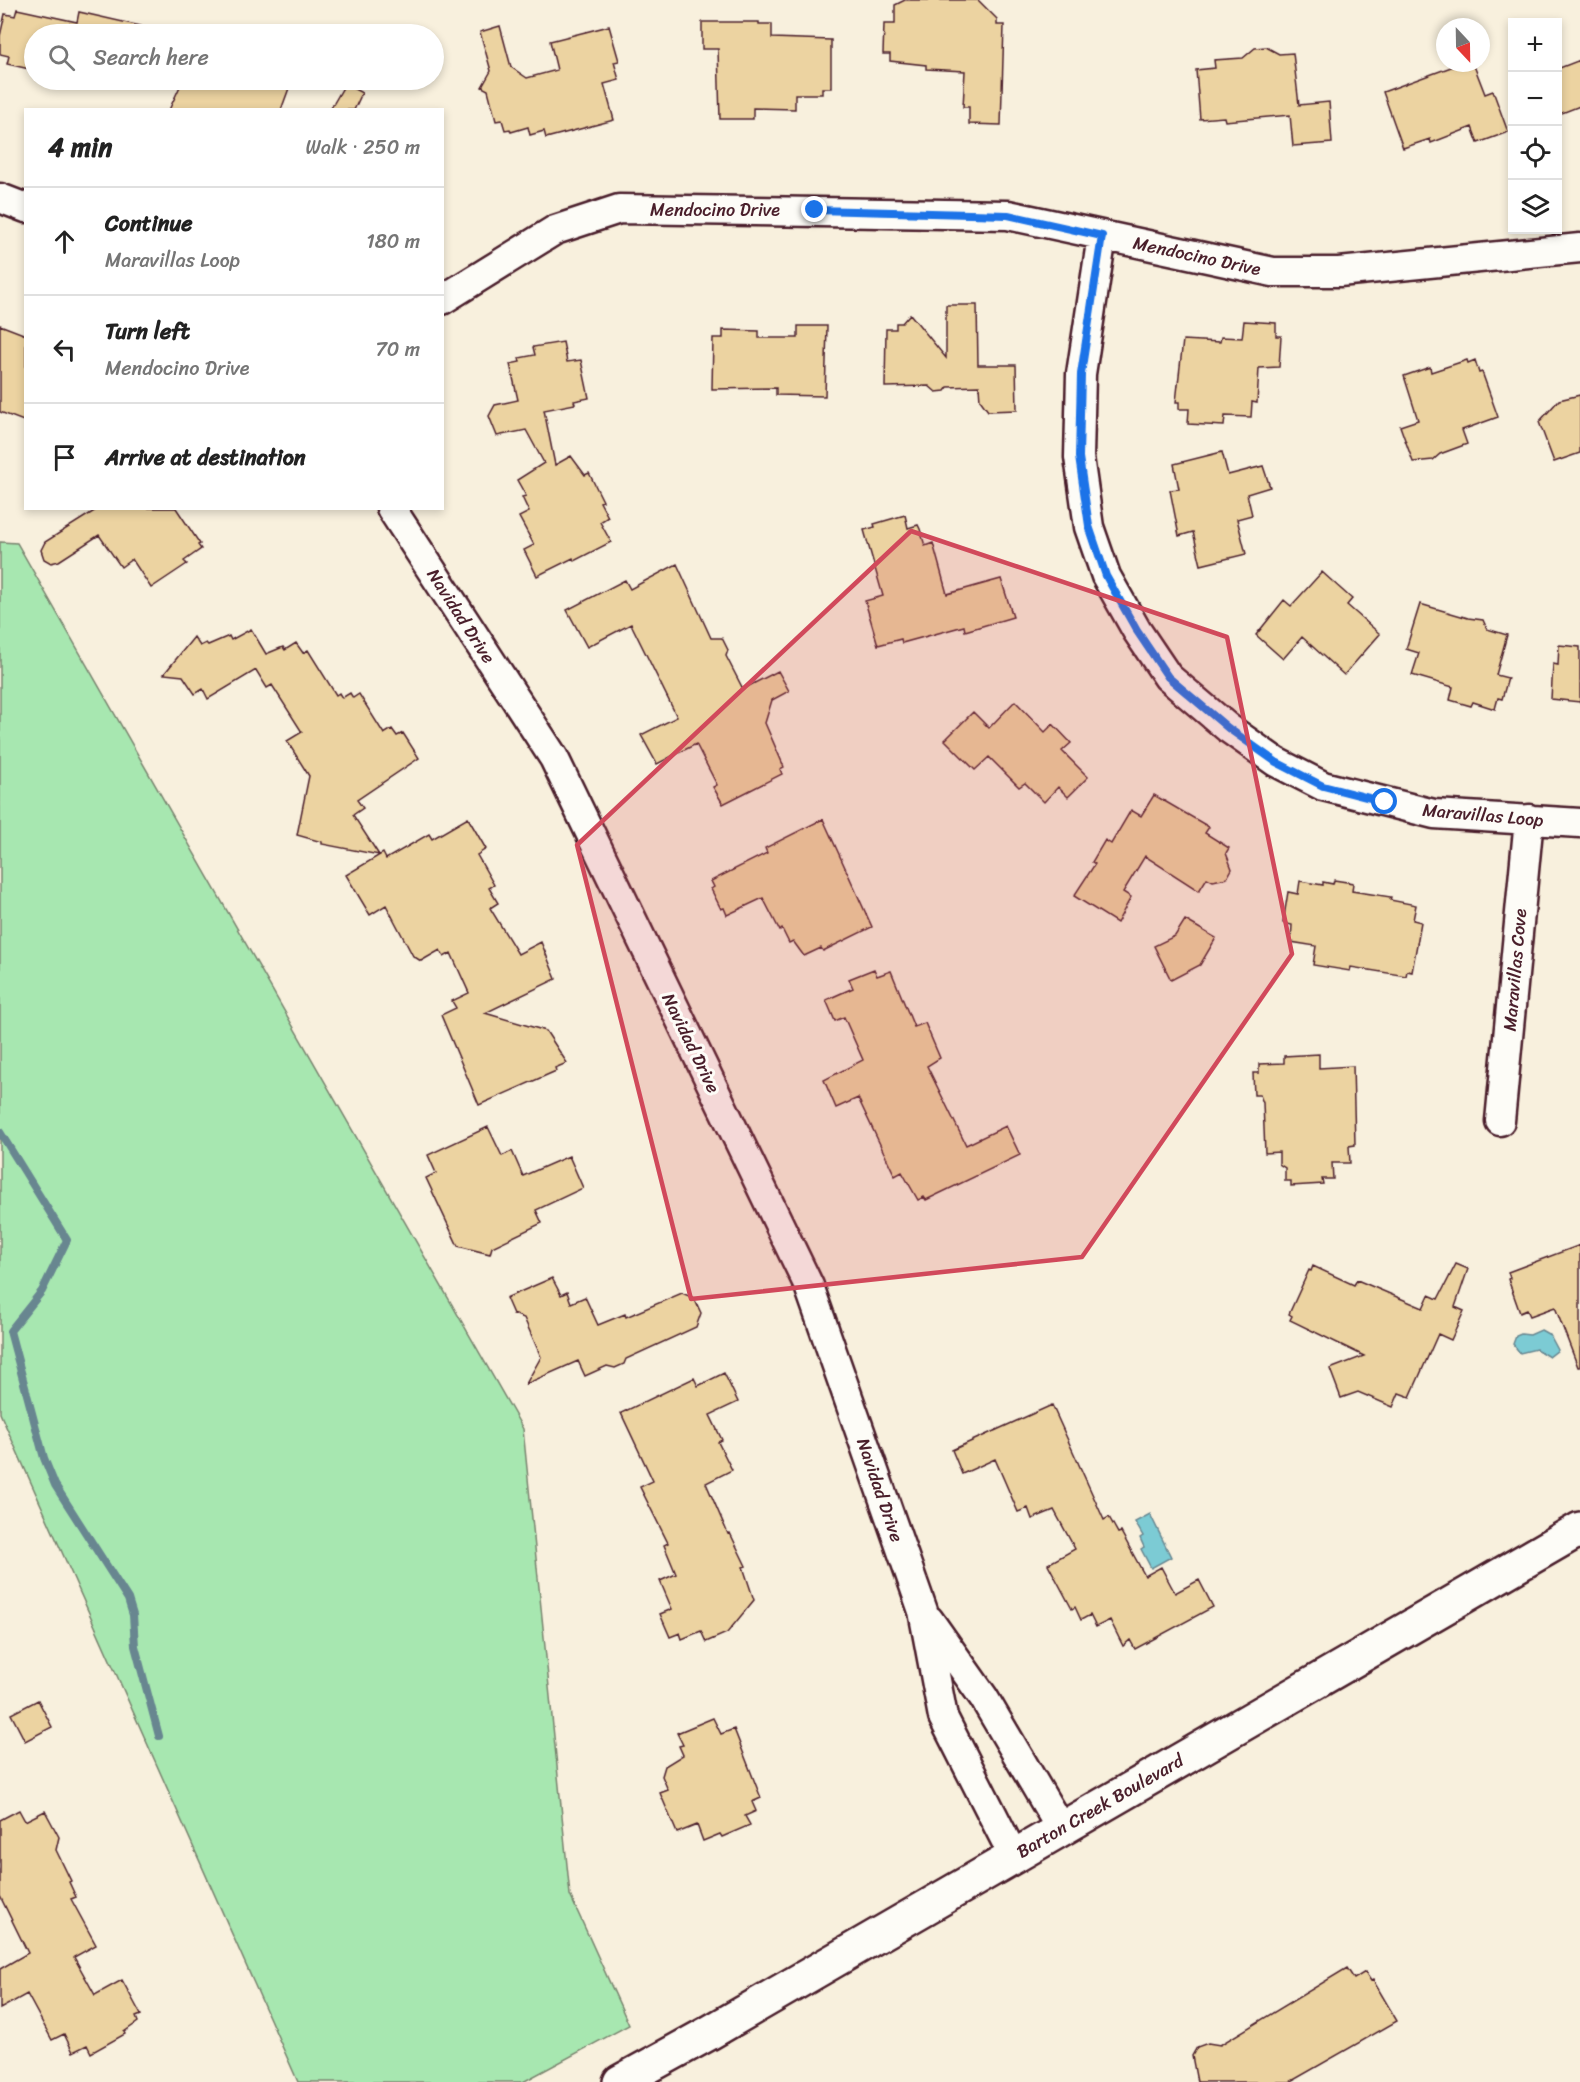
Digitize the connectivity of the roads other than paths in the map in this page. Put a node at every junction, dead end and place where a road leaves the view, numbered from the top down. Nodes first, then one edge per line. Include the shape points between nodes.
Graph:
1 (0, 198) edge
2 (24, 207) edge
3 (1102, 236) junction
4 (1580, 248) edge
5 (444, 299) edge
6 (392, 510) edge
7 (1529, 819) junction
8 (1580, 823) edge
9 (1500, 1121) dead end
10 (1580, 1529) edge
11 (923, 1611) junction
12 (1061, 1829) junction
13 (1014, 1857) junction
14 (620, 2082) edge

1 - 2 street
3 - 4 street, Mendocino Drive via 1273,272 1339,272
3 - 5 street, Mendocino Drive via 1008,215 619,209 555,230
3 - 7 street, Maravillas Loop via 1081,374 1080,469 1089,526 1106,576 1168,677 1276,762 1323,786 1434,814
6 - 11 street, Navidad Drive via 554,758 809,1286
7 - 8 street, Maravillas Loop
7 - 9 street, Maravillas Cove
10 - 12 street, Barton Creek Boulevard
11 - 12 street, Navidad Drive via 984,1698
11 - 13 street, Navidad Drive via 943,1717
12 - 13 street, Barton Creek Boulevard
13 - 14 street, Barton Creek Boulevard

